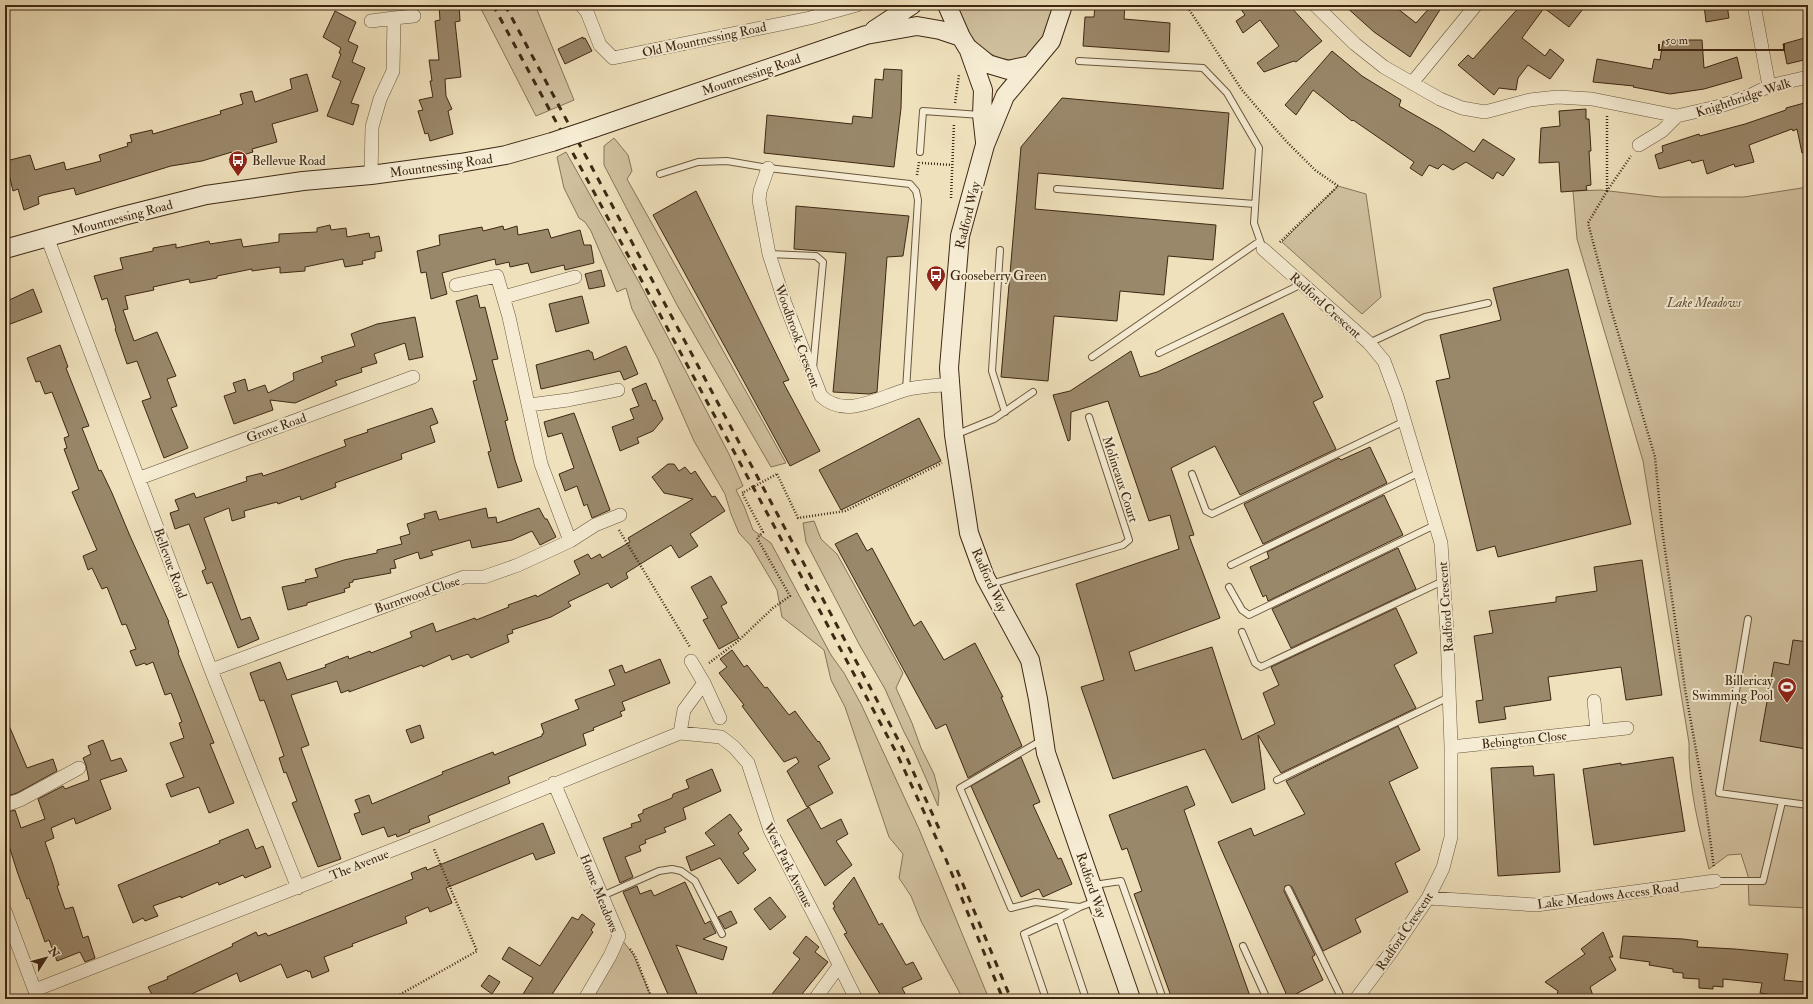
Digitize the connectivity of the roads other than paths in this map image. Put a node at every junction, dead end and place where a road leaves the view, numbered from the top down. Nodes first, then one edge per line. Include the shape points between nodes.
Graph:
1 (581, 5) edge
2 (857, 5) edge
3 (912, 5) edge
4 (948, 5) edge
5 (1063, 5) edge
6 (1315, 5) edge
7 (1476, 5) edge
8 (1754, 5) edge
9 (414, 16) dead end
10 (394, 18) junction
11 (371, 21) dead end
12 (866, 35) junction
13 (964, 42) junction
14 (1079, 61) dead end
15 (1031, 65) junction
16 (1808, 77) edge
17 (1412, 83) junction
18 (1769, 86) junction
19 (982, 115) junction
20 (1677, 116) junction
21 (985, 144) junction
22 (1639, 146) road end
23 (920, 152) road end
24 (768, 168) junction
25 (660, 174) dead end
26 (371, 175) junction
27 (1057, 189) dead end
28 (1255, 204) junction
29 (47, 237) junction
30 (1262, 245) junction
31 (5, 249) edge
32 (1000, 250) dead end
33 (769, 254) junction
34 (575, 277) dead end
35 (1302, 284) junction
36 (456, 285) dead end
37 (504, 297) junction
38 (1488, 303) dead end
39 (1369, 343) junction
40 (1159, 353) dead end
41 (1092, 357) dead end
42 (813, 374) junction
43 (413, 377) dead end
44 (951, 384) junction
45 (618, 390) dead end
46 (906, 390) junction
47 (1033, 392) dead end
48 (529, 405) junction
49 (1005, 412) junction
50 (1088, 417) dead end
51 (1405, 421) junction
52 (954, 435) junction
53 (1420, 472) junction
54 (1192, 474) dead end
55 (140, 478) junction
56 (616, 516) road end
57 (1435, 524) junction
58 (570, 541) junction
59 (1232, 564) dead end
60 (1443, 580) junction
61 (989, 584) junction
62 (1229, 587) dead end
63 (1748, 619) dead end
64 (1242, 632) dead end
65 (694, 666) road end
66 (211, 670) junction
67 (704, 683) junction
68 (1449, 697) junction
69 (1594, 701) dead end
70 (720, 718) dead end
71 (1628, 728) dead end
72 (1597, 731) junction
73 (680, 733) junction
74 (1043, 740) junction
75 (1451, 747) junction
76 (79, 768) dead end
77 (1276, 780) dead end
78 (554, 783) junction
79 (1782, 802) junction
80 (5, 805) edge
81 (1808, 805) edge
82 (1715, 881) joint
83 (298, 888) junction
84 (1288, 889) dead end
85 (1095, 893) junction
86 (602, 896) junction
87 (1428, 898) junction
88 (1080, 907) junction
89 (5, 911) edge
90 (1059, 918) junction
91 (722, 934) dead end
92 (1243, 946) dead end
93 (839, 966) junction
94 (37, 994) edge
95 (585, 999) edge
96 (815, 999) edge
97 (856, 999) edge
98 (1046, 999) edge
99 (1086, 999) edge
100 (1131, 999) edge
101 (1162, 999) edge
102 (1267, 999) edge
103 (1342, 999) edge
104 (1356, 999) edge

1 - 2 street, Old Mountnessing Road via 587,12 600,45 613,58 810,18
3 - 12 street, Mountnessing Road
4 - 13 street
5 - 15 street via 1051,41
6 - 17 street, Knightbridge Walk via 1355,44 1384,67
7 - 17 street
8 - 18 street
9 - 10 street
10 - 11 street
10 - 26 street via 393,71 380,99 372,127
12 - 13 street, Mountnessing Road via 917,26 940,30
12 - 26 street, Mountnessing Road, bridge via 552,142 498,156
13 - 15 street, Mountnessing Road via 988,64 1008,70
13 - 19 street, Radford Way via 983,90
14 - 28 lane via 1202,68 1227,93 1259,148
15 - 21 street, Radford Way via 1006,96
16 - 18 street, Knightbridge Walk
17 - 20 street, Knightbridge Walk via 1462,108 1485,112 1530,100 1557,97 1607,102
18 - 20 street, Knightbridge Walk via 1720,106
19 - 21 street, Radford Way
19 - 23 lane via 923,111
20 - 22 street, Knightbridge Walk via 1662,131
21 - 44 street, Radford Way via 960,236
24 - 25 lane via 727,161 698,162
24 - 33 street, Woodbrook Crescent via 759,195
24 - 46 lane via 910,184 916,191 918,200
26 - 29 street, Mountnessing Road via 303,181 206,195
27 - 28 lane
28 - 30 lane via 1254,223
29 - 31 street, Mountnessing Road
29 - 55 street, Bellevue Road
30 - 35 street, Radford Crescent
30 - 41 lane
32 - 49 lane via 992,370
33 - 42 street, Woodbrook Crescent
33 - 42 lane via 816,256 823,262
34 - 37 street
35 - 39 street, Radford Crescent
35 - 40 lane
36 - 37 street via 497,276
37 - 48 street
38 - 39 lane via 1425,317
39 - 51 street, Radford Crescent via 1384,361
42 - 46 street, Woodbrook Crescent via 821,396 835,406 853,406 876,401
43 - 55 street, Grove Road
44 - 46 street, Woodbrook Crescent
44 - 52 street, Radford Way
45 - 48 street
47 - 49 lane
48 - 58 street via 542,464
49 - 52 lane
50 - 61 lane, Molineaux Court via 1129,540 1123,545
51 - 53 street, Radford Crescent
51 - 54 lane via 1212,514 1206,510
52 - 61 street, Radford Way via 969,533
53 - 57 street, Radford Crescent
53 - 59 lane
55 - 66 street, Bellevue Road
56 - 58 street, Burntwood Close via 595,525
57 - 60 street, Radford Crescent via 1441,543
57 - 62 lane via 1249,615 1242,610
58 - 66 street, Burntwood Close via 518,565 484,577 464,577
60 - 64 lane via 1261,667 1255,663
60 - 68 street, Radford Crescent
61 - 74 street, Radford Way via 1030,660
63 - 79 lane via 1719,793
65 - 67 street
66 - 83 street, Bellevue Road
67 - 70 street
67 - 73 street via 684,710
68 - 75 street, Radford Crescent
68 - 77 lane
69 - 72 street
71 - 72 street, Bebington Close
72 - 75 street, Bebington Close
73 - 78 street, The Avenue
73 - 93 street, West Park Avenue via 721,737 734,747 748,764 770,830
74 - 85 street, Radford Way
74 - 88 lane via 960,788 1011,908 1035,902
75 - 87 street, Radford Crescent via 1451,837 1443,868
76 - 80 street via 20,800
78 - 83 street, The Avenue
78 - 86 street, Home Meadows
79 - 81 lane
79 - 82 lane via 1763,881
82 - 87 street, Lake Meadows Access Road via 1536,905
83 - 94 street, The Avenue
84 - 103 lane
85 - 88 lane
85 - 100 street, Radford Way
85 - 101 lane via 1121,881
86 - 91 lane via 658,872 672,869 681,871 695,881
86 - 95 street, Home Meadows via 619,936
87 - 104 street, Radford Crescent via 1392,952
88 - 90 lane
89 - 94 street
90 - 98 lane via 1024,934
90 - 99 lane
92 - 102 lane
93 - 96 street
93 - 97 street, West Park Avenue

